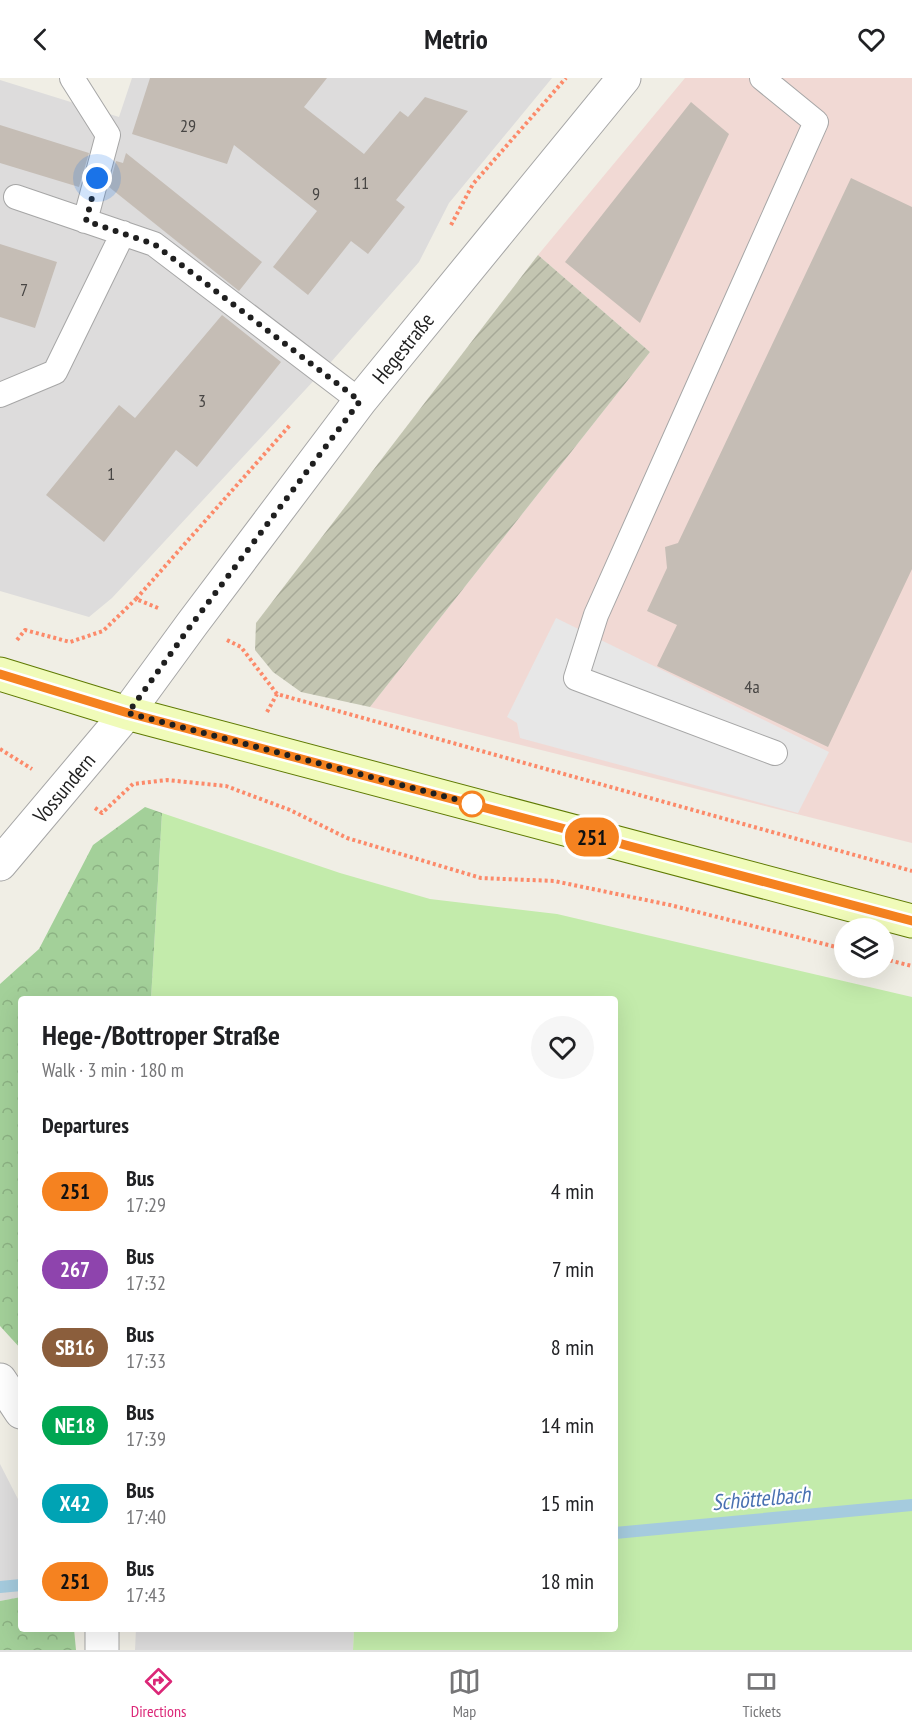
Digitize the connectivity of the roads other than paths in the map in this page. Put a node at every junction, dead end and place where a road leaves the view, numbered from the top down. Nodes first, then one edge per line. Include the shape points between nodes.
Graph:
1 (72, 78) edge
2 (624, 78) edge
3 (762, 78) edge
4 (16, 197) dead end
5 (86, 221) junction
6 (123, 233) junction
7 (0, 395) edge
8 (360, 401) junction
9 (6, 660) edge
10 (128, 713) junction
11 (775, 753) dead end
12 (0, 864) edge
13 (912, 921) edge
14 (0, 1380) edge
15 (18, 1408) edge
16 (102, 1632) edge
17 (102, 1650) edge

1 - 5 lane via 108,135
2 - 8 street, Hegestraße
3 - 11 lane via 816,122 596,615 576,678
4 - 5 lane
5 - 6 lane
6 - 7 lane via 55,372
6 - 8 lane via 154,244
8 - 10 street, Hegestraße
9 - 10 main road
10 - 12 street, Vossundern
10 - 13 main road
14 - 15 street
16 - 17 street

